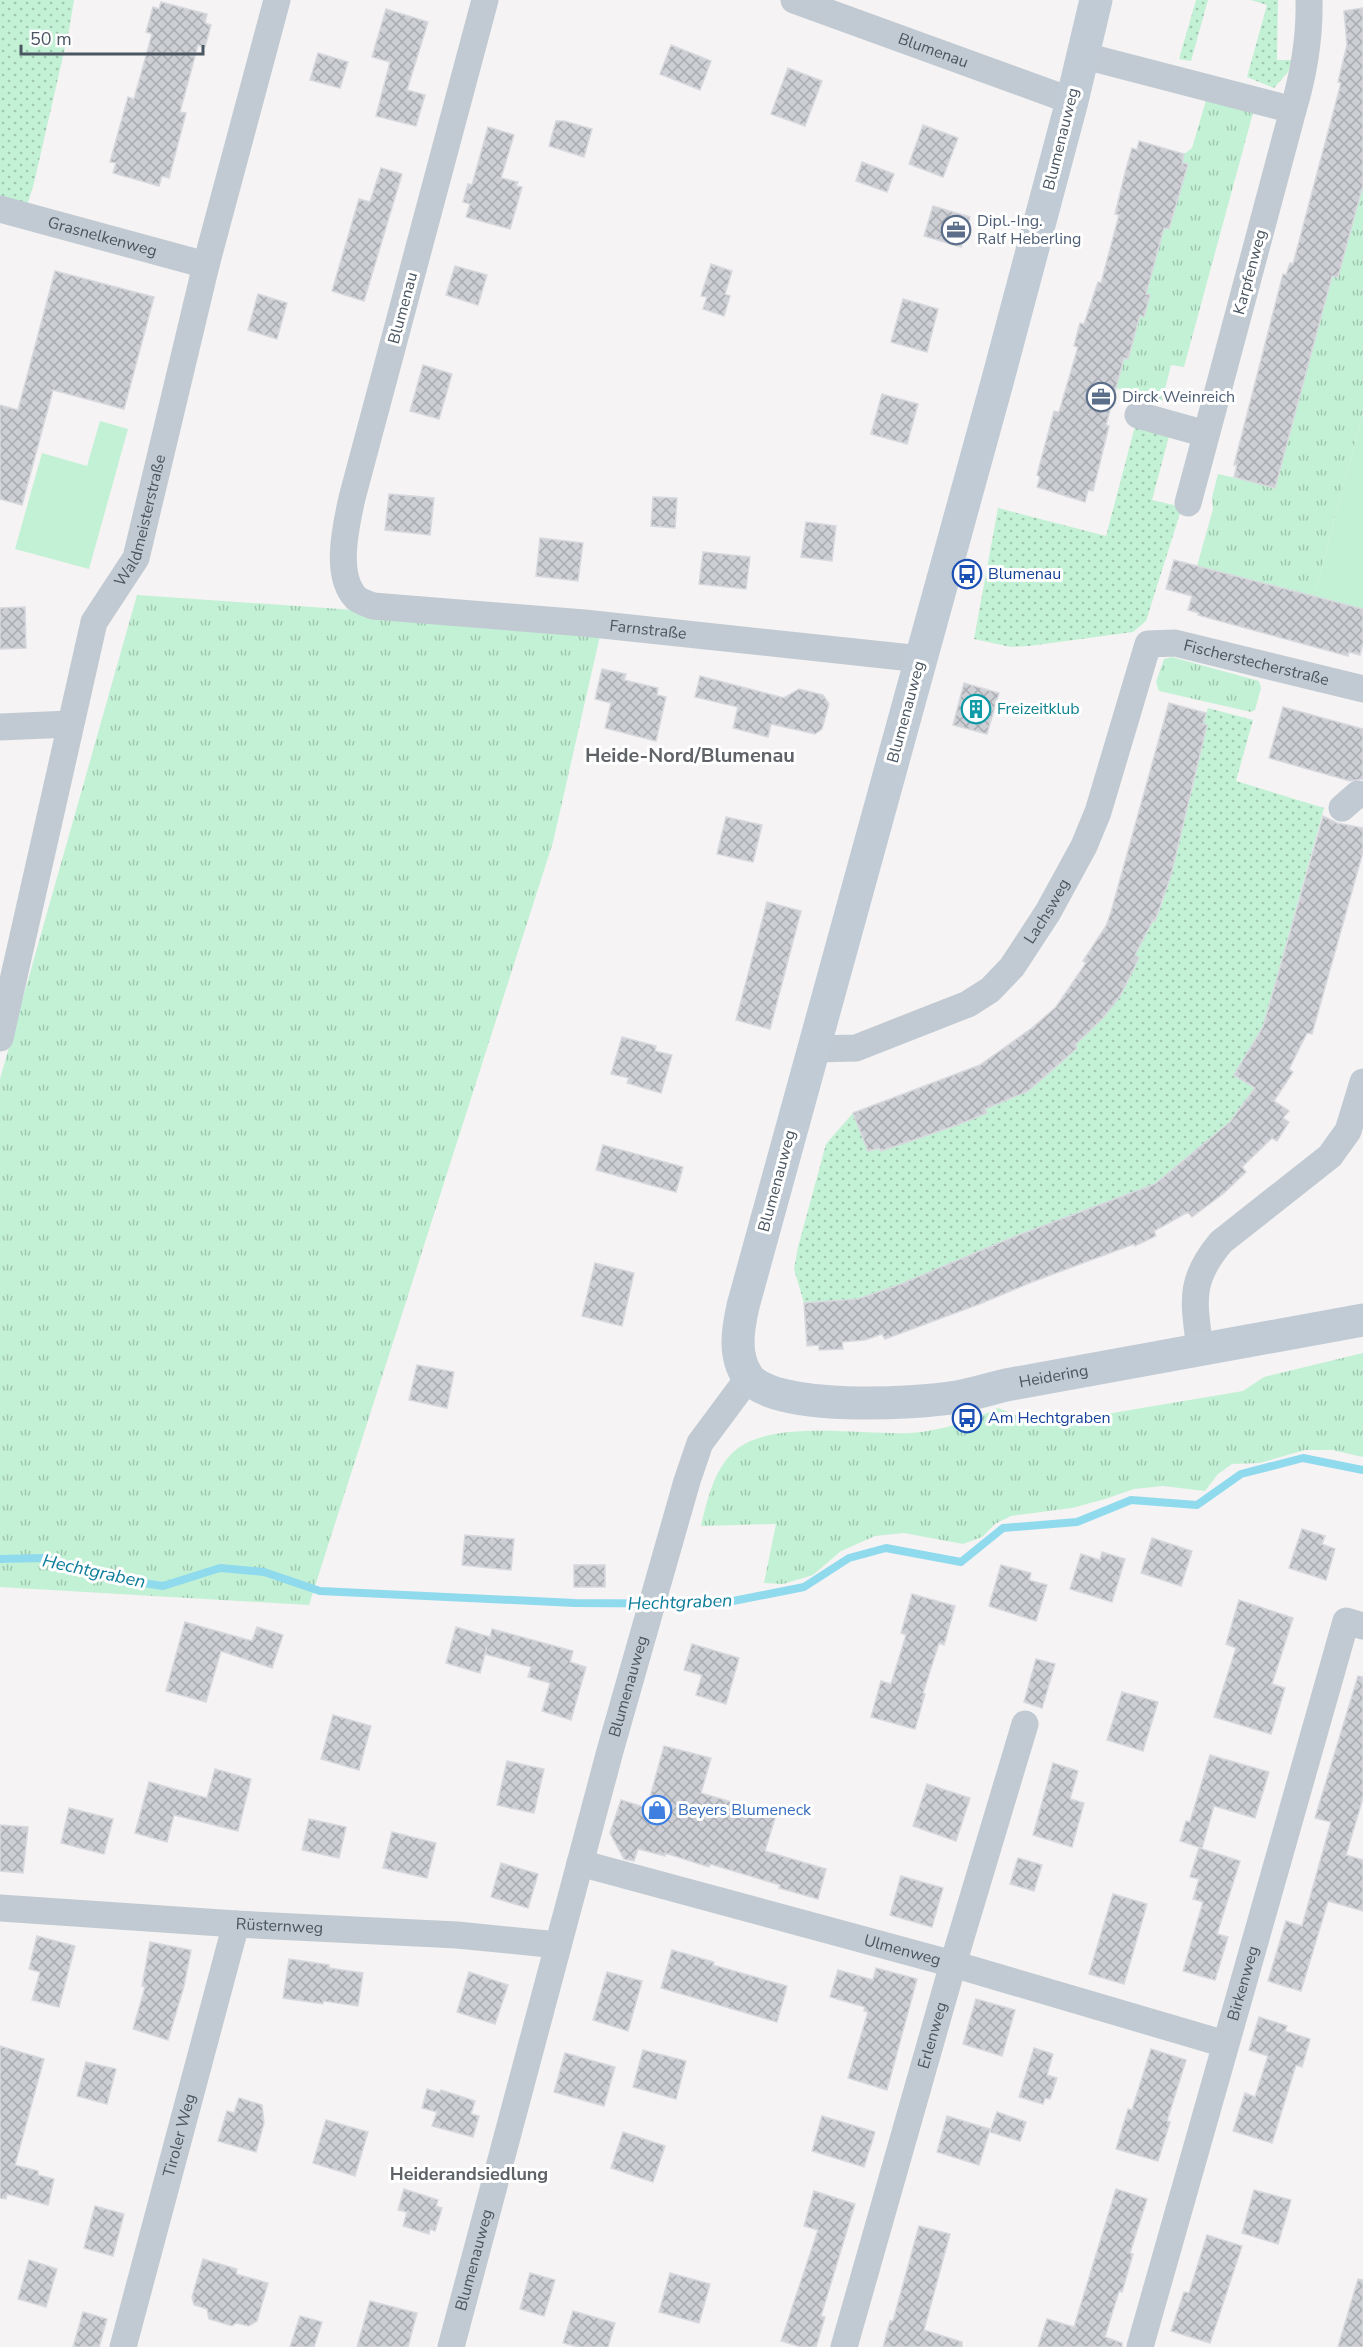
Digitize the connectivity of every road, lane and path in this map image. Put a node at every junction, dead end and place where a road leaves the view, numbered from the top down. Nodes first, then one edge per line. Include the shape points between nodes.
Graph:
1 (277, 0) edge
2 (485, 0) edge
3 (794, 0) edge
4 (1096, 0) edge
5 (1309, 0) edge
6 (1081, 56) junction
7 (1072, 101) junction
8 (1293, 110) junction
9 (0, 209) edge
10 (206, 265) junction
11 (1138, 415) dead end
12 (1206, 434) junction
13 (1188, 503) dead end
14 (373, 606) joint
15 (1148, 644) joint
16 (921, 659) junction
17 (1363, 689) edge
18 (70, 724) junction
19 (0, 727) edge
20 (0, 1038) edge
21 (814, 1049) junction
22 (1363, 1082) edge
23 (1363, 1320) edge
24 (1200, 1349) junction
25 (749, 1377) junction
26 (1354, 1623) edge
27 (1025, 1724) dead end
28 (580, 1863) junction
29 (0, 1908) edge
30 (236, 1924) junction
31 (558, 1945) junction
32 (953, 1965) junction
33 (1225, 2044) junction
34 (123, 2347) edge
35 (450, 2347) edge
36 (844, 2347) edge
37 (1140, 2347) edge

1 - 10 street, Waldmeisterstraße
2 - 14 street, Blumenau via 346,525 343,549 348,587 358,600
3 - 7 street, Blumenau
4 - 6 street, Blumenauweg
5 - 8 street, Karpfenweg via 1310,31 1304,76
6 - 7 street, Blumenauweg
6 - 8 street
7 - 16 street, Blumenauweg
8 - 12 street, Karpfenweg
9 - 10 street, Grasnelkenweg
10 - 18 street, Waldmeisterstraße via 136,558 94,622
11 - 12 street
12 - 13 street, Karpfenweg
14 - 16 street, Farnstraße via 584,623
15 - 17 street, Fischerstecherstraße via 1175,643
15 - 21 street, Lachsweg via 1098,812 1084,846 1012,967 990,990 968,1004 856,1048
16 - 21 street, Blumenauweg
18 - 19 street
18 - 20 street, Waldmeisterstraße
21 - 25 street, Blumenauweg via 739,1326 738,1350
22 - 24 street via 1348,1131 1330,1155 1206,1258 1195,1291
23 - 24 street, Heidering
24 - 25 street, Heidering via 957,1397 894,1403 806,1400 775,1394
25 - 28 street, Blumenauweg via 700,1443
26 - 33 street, Birkenweg
27 - 32 street, Erlenweg
28 - 31 street, Blumenauweg
28 - 32 street, Ulmenweg
29 - 30 street, Rüsternweg
30 - 31 street, Rüsternweg via 457,1935
30 - 34 street, Tiroler Weg
31 - 35 street, Blumenauweg
32 - 33 street, Ulmenweg
32 - 36 street, Erlenweg
33 - 37 street, Birkenweg

